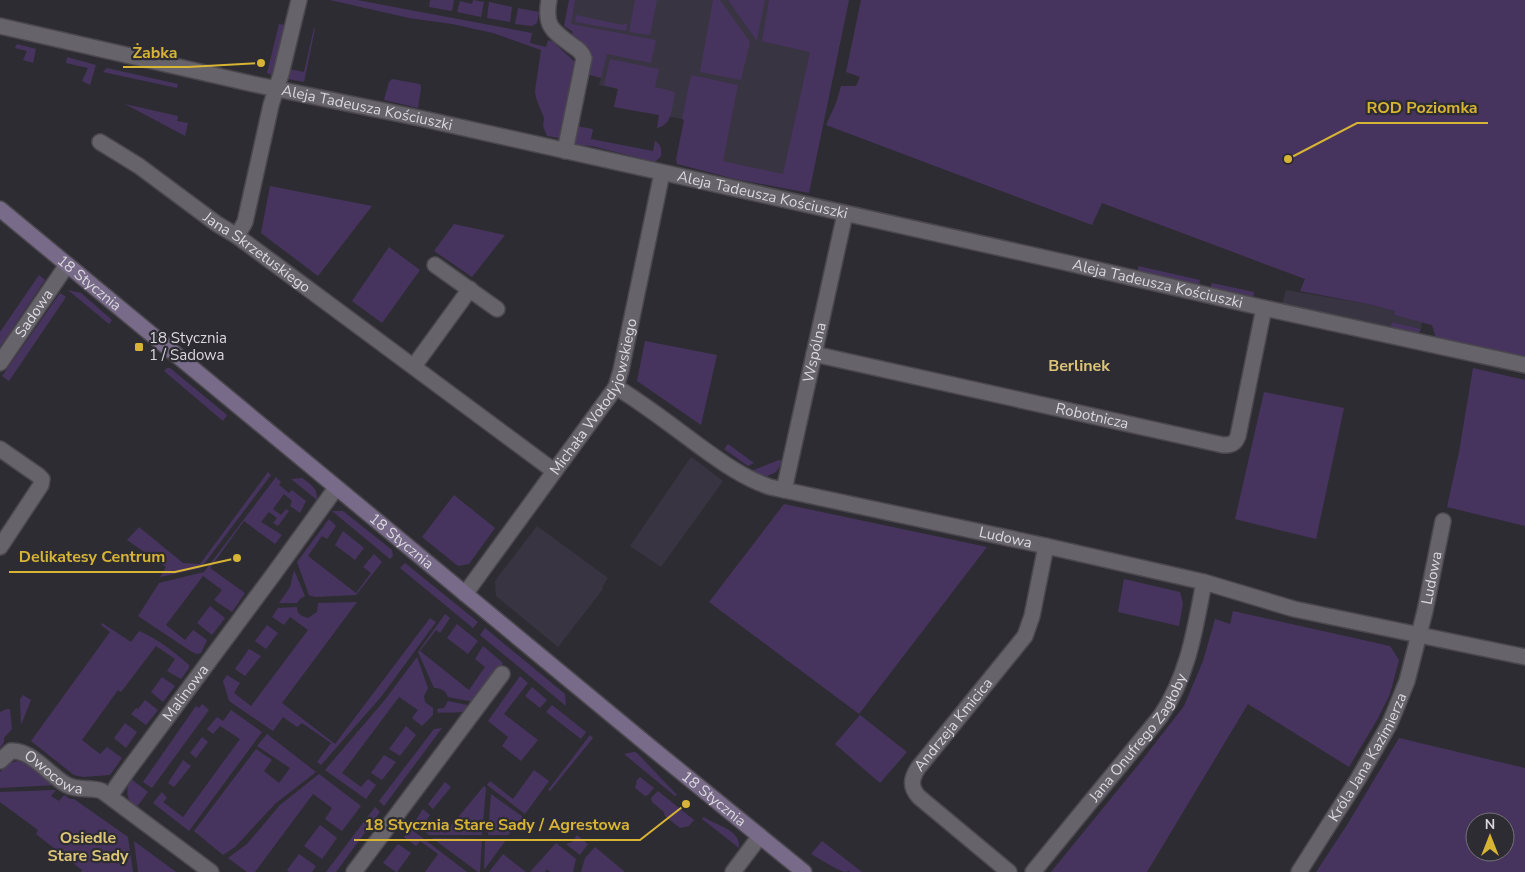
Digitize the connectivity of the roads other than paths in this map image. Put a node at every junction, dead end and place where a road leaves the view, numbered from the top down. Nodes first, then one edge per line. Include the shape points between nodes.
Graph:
1 (299, 0) edge
2 (549, 0) edge
3 (0, 26) edge
4 (277, 89) junction
5 (100, 142) dead end
6 (565, 151) junction
7 (662, 173) junction
8 (0, 209) edge
9 (845, 214) junction
10 (237, 236) junction
11 (435, 264) dead end
12 (67, 265) junction
13 (470, 289) junction
14 (1264, 308) junction
15 (497, 309) dead end
16 (814, 354) junction
17 (0, 362) edge
18 (1525, 365) edge
19 (414, 366) junction
20 (616, 387) junction
21 (0, 449) edge
22 (554, 471) junction
23 (336, 488) junction
24 (784, 490) junction
25 (1443, 521) dead end
26 (1046, 546) junction
27 (0, 547) edge
28 (1204, 582) junction
29 (465, 594) junction
30 (1419, 634) junction
31 (1525, 657) edge
32 (502, 674) dead end
33 (0, 761) edge
34 (110, 796) junction
35 (760, 836) junction
36 (211, 872) edge
37 (354, 872) edge
38 (733, 872) edge
39 (804, 872) edge
40 (1009, 872) edge
41 (1033, 872) edge
42 (1298, 872) edge

1 - 4 street
2 - 6 street via 547,19 550,26 558,36 580,50 584,58
3 - 4 street, Aleja Tadeusza Kościuszki
4 - 6 street, Aleja Tadeusza Kościuszki
4 - 10 street via 245,222
5 - 10 street, Jana Skrzetuskiego
6 - 7 street, Aleja Tadeusza Kościuszki
7 - 9 street, Aleja Tadeusza Kościuszki
7 - 20 street, Michała Wołodyjowskiego
8 - 12 main road, 18 Stycznia
9 - 14 street, Aleja Tadeusza Kościuszki
9 - 16 street, Wspólna
10 - 19 street, Jana Skrzetuskiego
11 - 13 street
12 - 17 street, Sadowa
12 - 23 main road, 18 Stycznia
13 - 15 street
13 - 19 street
14 - 16 street, Robotnicza via 1238,436 1228,445
14 - 18 street, Aleja Tadeusza Kościuszki
16 - 24 street, Wspólna
19 - 22 street, Jana Skrzetuskiego
20 - 22 street, Michała Wołodyjowskiego
20 - 24 street, Ludowa via 747,478
21 - 27 street via 42,479
22 - 29 street, Michała Wołodyjowskiego
23 - 29 main road, 18 Stycznia
23 - 34 street, Malinowa
24 - 26 street, Ludowa
25 - 30 street, Ludowa
26 - 28 street, Ludowa
26 - 40 street, Andrzeja Kmicica via 1032,616 1024,636 918,768 912,780 914,792
28 - 30 street, Ludowa via 1294,609
28 - 41 street, Jana Onufrego Zagłoby via 1190,652 1168,704
29 - 35 main road, 18 Stycznia
30 - 31 street, Ludowa
30 - 42 street, Króla Jana Kazimierza via 1407,681 1389,724
32 - 37 street
33 - 34 street, Owocowa via 11,751 21,751 66,784 80,789 92,788
34 - 36 street
35 - 38 street
35 - 39 main road, 18 Stycznia

